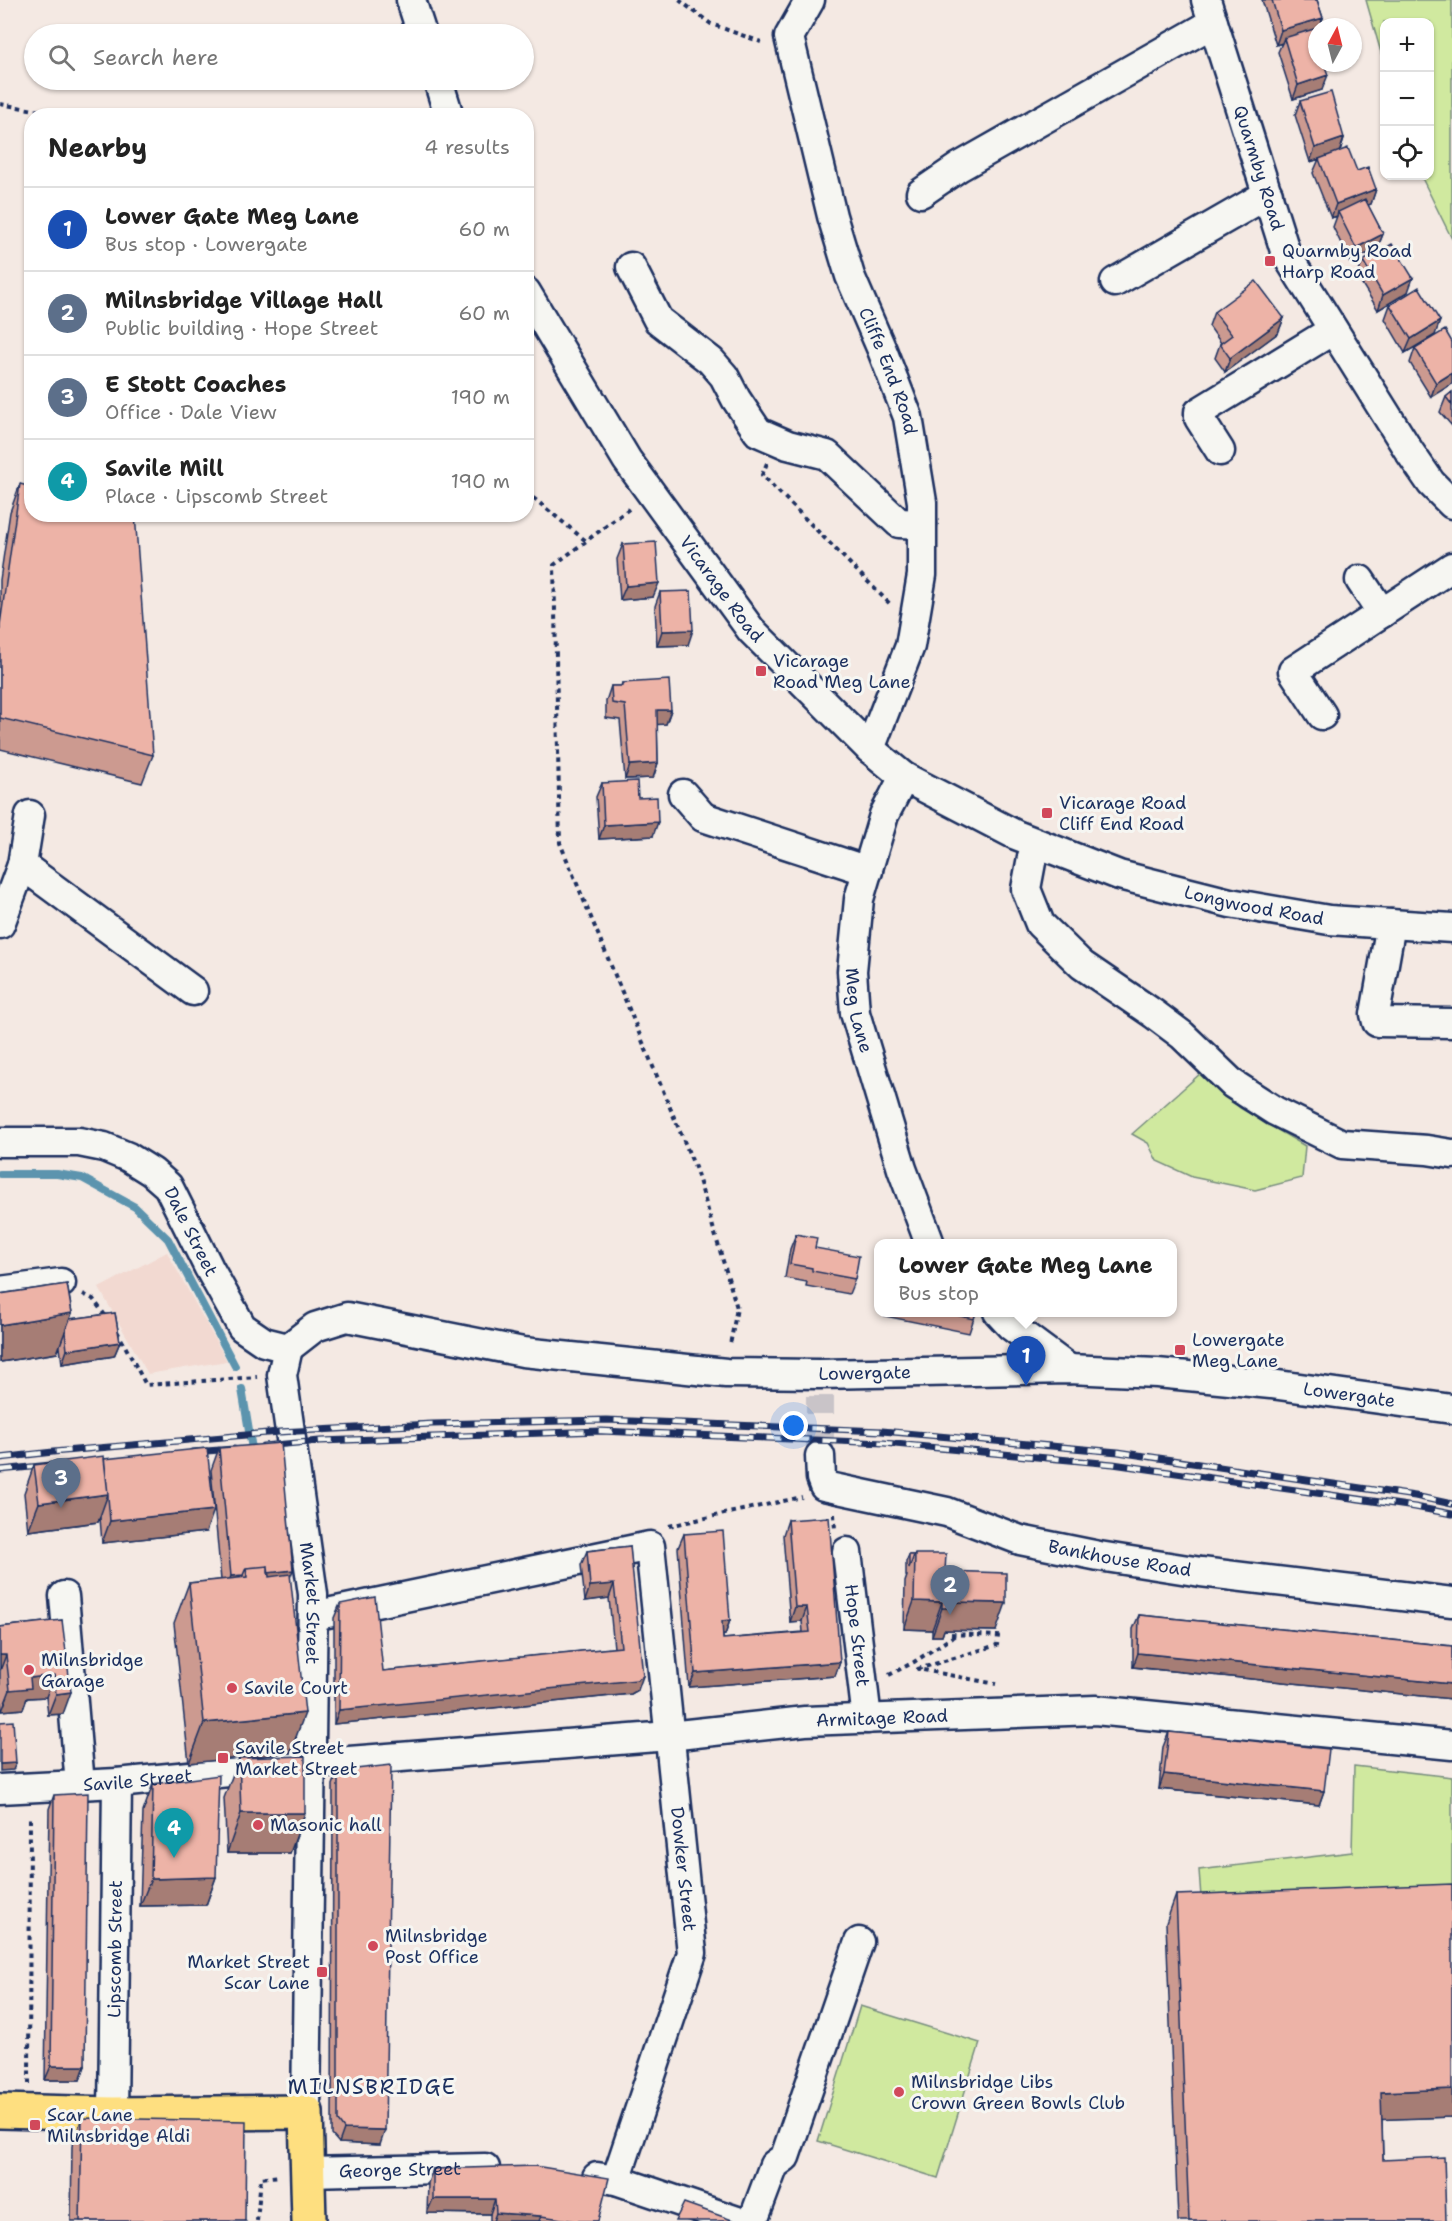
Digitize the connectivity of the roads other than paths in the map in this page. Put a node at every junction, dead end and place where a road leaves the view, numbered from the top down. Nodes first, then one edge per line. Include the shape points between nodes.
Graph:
1 (411, 0) edge
2 (810, 0) edge
3 (1210, 11) edge
4 (419, 24) edge
5 (441, 90) edge
6 (447, 108) edge
7 (921, 193) dead end
8 (1268, 194) junction
9 (631, 267) dead end
10 (1114, 282) dead end
11 (534, 305) edge
12 (1332, 330) junction
13 (1220, 451) dead end
14 (1452, 504) edge
15 (922, 524) junction
16 (1452, 567) edge
17 (1360, 580) dead end
18 (1382, 613) junction
19 (1322, 715) dead end
20 (870, 749) junction
21 (904, 777) junction
22 (682, 794) dead end
23 (30, 815) dead end
24 (1038, 844) junction
25 (22, 865) junction
26 (868, 871) junction
27 (1119, 875) joint
28 (0, 924) edge
29 (1391, 924) junction
30 (1452, 928) edge
31 (193, 991) dead end
32 (1452, 1023) edge
33 (0, 1142) edge
34 (1452, 1154) edge
35 (928, 1239) edge
36 (61, 1283) edge
37 (0, 1291) edge
38 (1003, 1317) edge
39 (285, 1362) junction
40 (1069, 1369) junction
41 (1452, 1409) edge
42 (820, 1456) tunnel mouth
43 (847, 1552) road end
44 (64, 1596) dead end
45 (1452, 1602) edge
46 (313, 1616) junction
47 (867, 1719) junction
48 (669, 1736) junction
49 (1452, 1745) edge
50 (311, 1764) junction
51 (117, 1783) junction
52 (80, 1785) junction
53 (0, 1789) edge
54 (859, 1942) dead end
55 (14, 2112) edge
56 (306, 2112) junction
57 (113, 2114) junction
58 (510, 2167) edge
59 (308, 2172) junction
60 (569, 2172) edge
61 (616, 2180) junction
62 (309, 2221) edge
63 (737, 2221) edge
64 (753, 2221) edge

1 - 4 street
2 - 15 street, Cliffe End Road via 789,37 850,276 908,417
3 - 7 street
3 - 8 street, Quarmby Road
5 - 6 street
8 - 10 street
8 - 12 street, Quarmby Road via 1286,254
9 - 15 street via 658,320 711,361 758,432 827,455 899,523
11 - 20 street, Vicarage Road via 627,460 751,630
12 - 13 street via 1199,412
12 - 14 street, Quarmby Road via 1414,459
15 - 20 street, Cliffe End Road via 922,575 910,646
16 - 18 street
17 - 18 street
18 - 19 street via 1293,671
20 - 21 street, Vicarage Road
21 - 24 street, Vicarage Road
21 - 26 street, Meg Lane via 884,815
22 - 26 street via 703,817
23 - 25 street
24 - 27 street, Vicarage Road
24 - 34 street via 1026,889 1040,924 1082,965 1182,1035 1233,1084 1275,1111 1342,1144
25 - 28 street
25 - 31 street
26 - 35 street, Meg Lane via 860,899 852,971 855,1013 902,1169
27 - 29 street, Longwood Road via 1230,903 1329,920
29 - 30 street, Longwood Road
29 - 32 street via 1375,1014 1377,1022
33 - 39 street, Dale Street via 79,1142 112,1150 152,1172 168,1186 242,1327
36 - 37 street
38 - 40 street
39 - 40 street, Lowergate via 315,1327 347,1317 522,1352 820,1385
39 - 46 street, Market Street
40 - 41 street, Lowergate via 1259,1383
42 - 45 street, Bankhouse Road via 824,1486 947,1512 1020,1540 1201,1572
43 - 47 street, Hope Street
44 - 52 street
46 - 48 street, Dowker Street via 650,1546
46 - 50 street, Market Street
47 - 48 street, Armitage Road via 805,1721
47 - 49 street, Armitage Road via 1095,1710
48 - 50 street, Armitage Road
48 - 61 street, Dowker Street via 692,1953
50 - 51 street, Savile Street
50 - 56 street, Market Street
51 - 52 street, Savile Street
51 - 57 street, Lipscomb Street
52 - 53 street, Savile Street
54 - 64 street via 785,2157 774,2165
55 - 57 main road
56 - 57 main road
56 - 59 main road, Market Street
58 - 59 street, George Street
59 - 62 main road, Market Street
60 - 61 street
61 - 63 street

